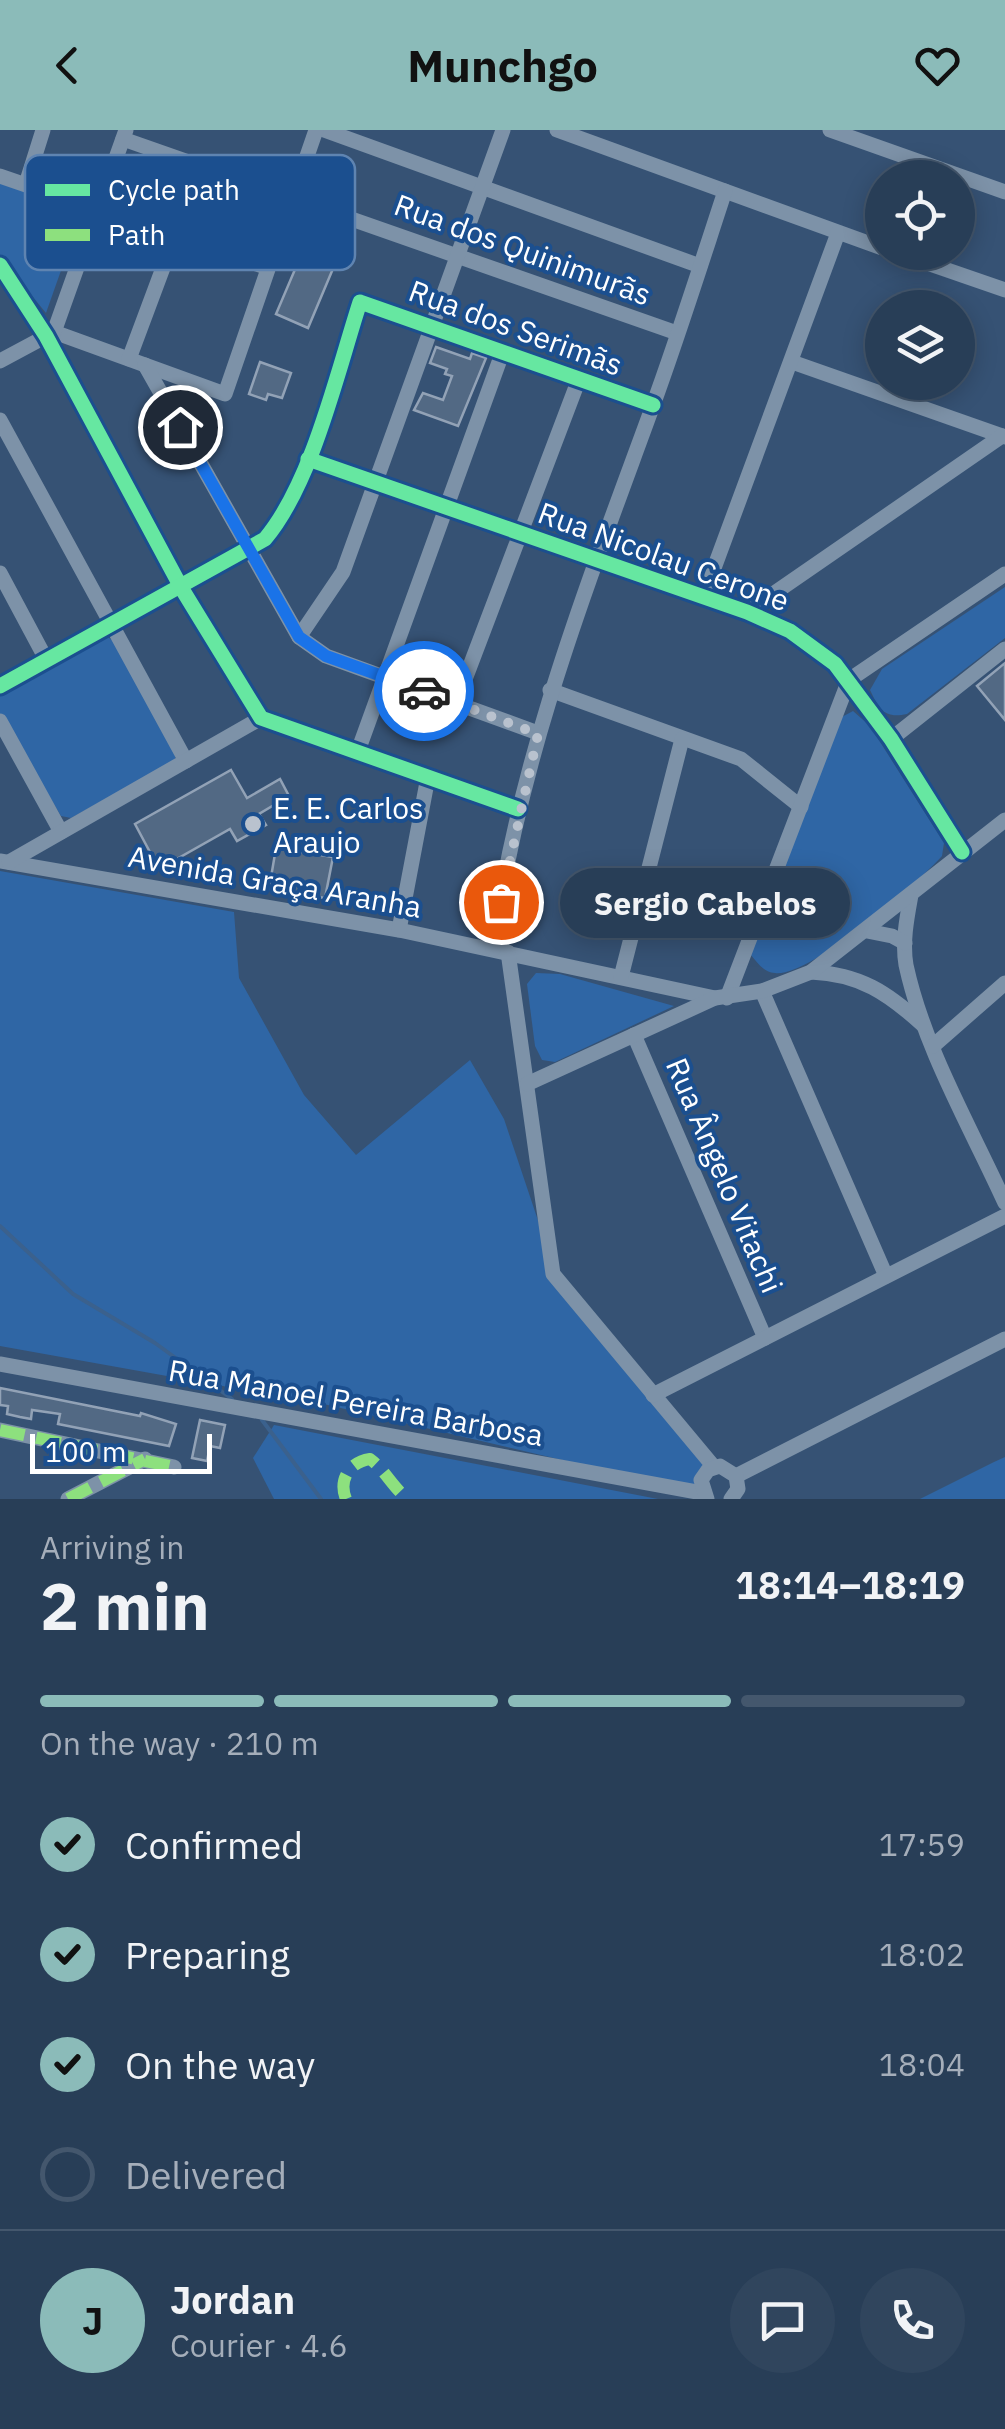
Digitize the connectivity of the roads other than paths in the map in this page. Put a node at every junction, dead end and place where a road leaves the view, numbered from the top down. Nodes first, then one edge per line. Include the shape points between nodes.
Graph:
1 (44, 130) edge
2 (316, 130) edge
3 (324, 130) edge
4 (503, 130) edge
5 (557, 130) edge
6 (830, 130) edge
7 (124, 134) edge
8 (591, 135) edge
9 (36, 155) edge
10 (181, 155) edge
11 (307, 155) edge
12 (0, 176) edge
13 (25, 184) edge
14 (483, 188) junction
15 (725, 192) junction
16 (1005, 192) edge
17 (355, 218) edge
18 (838, 233) junction
19 (865, 242) edge
20 (459, 255) junction
21 (0, 265) edge
22 (700, 266) junction
23 (74, 270) edge
24 (165, 270) edge
25 (267, 270) edge
26 (948, 270) edge
27 (1005, 290) edge
28 (434, 326) junction
29 (678, 333) junction
30 (50, 334) junction
31 (503, 352) junction
32 (0, 361) edge
33 (137, 362) junction
34 (792, 362) junction
35 (579, 378) junction
36 (654, 406) junction
37 (0, 420) edge
38 (1004, 436) edge
39 (308, 458) junction
40 (377, 484) junction
41 (448, 510) junction
42 (518, 532) junction
43 (249, 551) junction
44 (595, 560) junction
45 (0, 573) edge
46 (1005, 574) edge
47 (182, 589) junction
48 (703, 598) junction
49 (747, 612) junction
50 (114, 625) junction
51 (299, 637) junction
52 (1005, 650) edge
53 (47, 661) junction
54 (388, 678) junction
55 (849, 680) junction
56 (0, 686) edge
57 (550, 690) junction
58 (456, 703) junction
59 (261, 718) junction
60 (0, 721) edge
61 (538, 734) junction
62 (682, 739) junction
63 (890, 740) junction
64 (358, 751) junction
65 (186, 761) junction
66 (428, 777) junction
67 (801, 807) junction
68 (518, 810) junction
69 (1005, 820) edge
70 (61, 832) junction
71 (962, 852) junction
72 (4, 862) edge
73 (911, 895) junction
74 (399, 930) junction
75 (867, 931) junction
76 (850, 944) junction
77 (904, 944) junction
78 (501, 950) junction
79 (906, 965) junction
80 (811, 972) junction
81 (622, 977) junction
82 (859, 979) junction
83 (1005, 983) edge
84 (880, 988) junction
85 (762, 991) junction
86 (721, 998) junction
87 (923, 1025) junction
88 (634, 1035) junction
89 (933, 1046) junction
90 (527, 1084) junction
91 (1005, 1204) edge
92 (1005, 1216) edge
93 (886, 1276) junction
94 (765, 1338) junction
95 (1005, 1339) edge
96 (0, 1364) edge
97 (653, 1396) junction
98 (0, 1430) edge
99 (145, 1460) junction
100 (174, 1467) dead end
101 (714, 1467) junction
102 (736, 1476) junction
103 (705, 1496) edge
104 (68, 1499) edge
105 (731, 1499) edge

1 - 9 street
2 - 11 street
3 - 14 street
4 - 14 street
5 - 8 street
6 - 16 street
7 - 10 street, Rua dos Quinimurãs
8 - 15 street
12 - 13 street
14 - 20 street
14 - 22 street
15 - 18 street
15 - 22 street
17 - 20 street, Rua dos Quinimurãs
18 - 19 street
18 - 34 street
20 - 28 street
20 - 29 street, Rua dos Quinimurãs
21 - 30 street
22 - 29 street
23 - 30 street
24 - 33 street
25 - 33 street via 224,394
26 - 27 street
28 - 31 street, Rua dos Serimãs
28 - 39 street, Rua dos Serimãs via 360,302
28 - 40 street
29 - 36 street
30 - 32 street
30 - 33 street
30 - 47 street
31 - 35 street, Rua dos Serimãs
31 - 41 street
33 - 43 street
34 - 38 street
34 - 48 street
35 - 36 street, Rua dos Serimãs
35 - 42 street
36 - 44 street
37 - 50 street
38 - 49 street
39 - 40 street, Rua Nicolau Cerone
39 - 43 street via 280,521
40 - 41 street, Rua Nicolau Cerone
40 - 51 street via 344,572
41 - 42 street, Rua Nicolau Cerone
41 - 54 street
42 - 44 street, Rua Nicolau Cerone
42 - 58 street
43 - 47 street
43 - 51 street
44 - 48 street, Rua Nicolau Cerone
44 - 57 street
45 - 53 street
46 - 55 street
47 - 50 street
47 - 59 street
48 - 49 street, Rua Nicolau Cerone
49 - 55 street, Rua Nicolau Cerone via 815,646
50 - 53 street
50 - 65 street
51 - 54 street via 326,656
52 - 63 street
53 - 56 street
54 - 58 street
54 - 64 street
55 - 63 street, Rua Nicolau Cerone
55 - 67 street
57 - 61 street
57 - 62 street
58 - 61 street
59 - 64 street
59 - 65 street
60 - 70 street
61 - 68 street
62 - 67 street via 741,759
62 - 81 street
63 - 71 street, Rua Nicolau Cerone
64 - 66 street
65 - 70 street
66 - 68 street
66 - 74 street
67 - 86 street
68 - 78 street
69 - 71 street
70 - 72 street
71 - 73 street
72 - 74 street, Avenida Graça Aranha
73 - 75 street
73 - 77 street
74 - 78 street, Avenida Graça Aranha
75 - 76 street
75 - 77 street
76 - 80 street
76 - 82 street
77 - 79 street
78 - 81 street, Avenida Graça Aranha
78 - 90 street
79 - 84 street
79 - 87 street
80 - 82 street
80 - 85 street
81 - 86 street, Avenida Graça Aranha
82 - 84 street
83 - 89 street
84 - 87 street
85 - 86 street
85 - 93 street
86 - 88 street
87 - 89 street
88 - 90 street
88 - 94 street, Rua Ângelo Vitachi
89 - 91 street
90 - 97 street via 554,1274
92 - 93 street
93 - 94 street
94 - 97 street
95 - 102 street
96 - 103 street, Rua Manoel Pereira Barbosa
97 - 101 street
98 - 99 street
99 - 100 street
99 - 104 street
101 - 102 street
101 - 103 street via 704,1475
102 - 105 street

